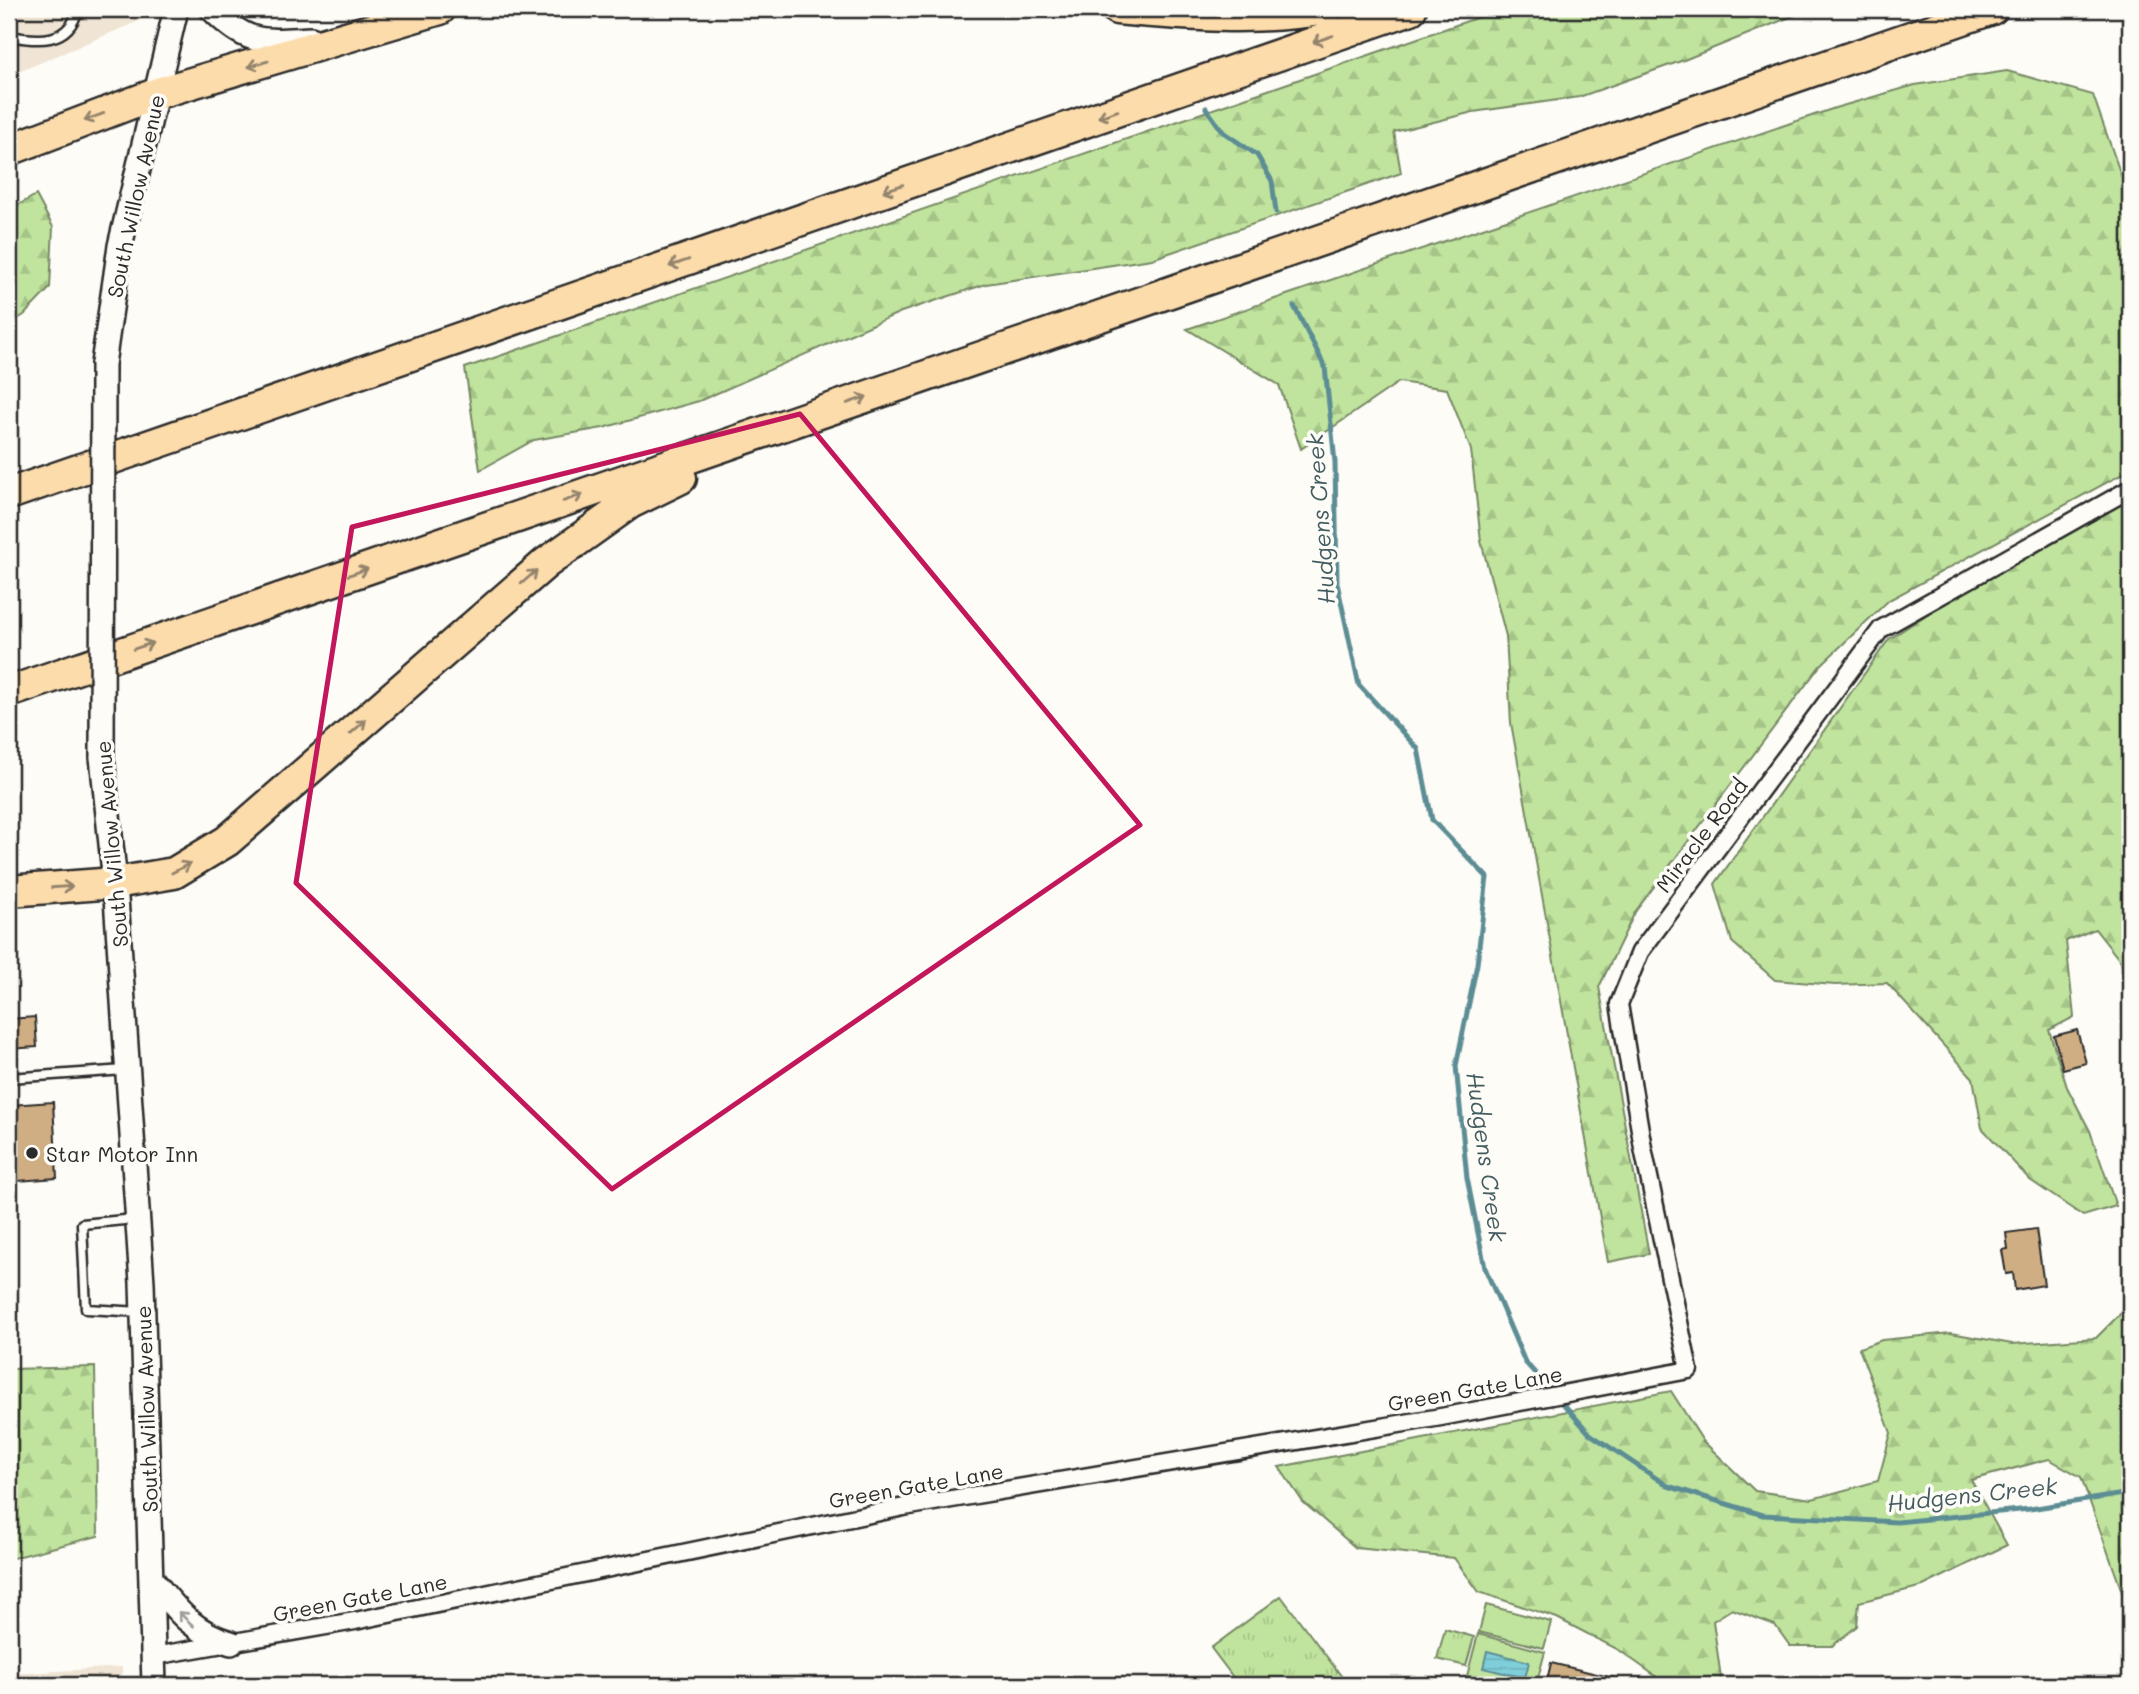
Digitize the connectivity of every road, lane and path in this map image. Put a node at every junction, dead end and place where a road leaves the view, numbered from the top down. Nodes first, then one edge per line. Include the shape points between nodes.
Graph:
1 (78, 9) edge
2 (176, 9) edge
3 (212, 9) edge
4 (440, 9) edge
5 (1116, 9) edge
6 (1326, 9) edge
7 (1411, 9) edge
8 (1992, 9) edge
9 (9, 36) edge
10 (349, 38) junction
11 (158, 93) junction
12 (9, 150) edge
13 (811, 416) junction
14 (2130, 489) edge
15 (9, 494) edge
16 (9, 692) edge
17 (115, 883) junction
18 (9, 891) edge
19 (128, 1070) junction
20 (9, 1078) edge
21 (138, 1219) junction
22 (143, 1312) junction
23 (1689, 1370) joint
24 (152, 1580) junction
25 (231, 1643) junction
26 (154, 1656) junction
27 (154, 1685) edge

1 - 9 lane via 58,38 41,42
2 - 11 main road, South Willow Avenue
3 - 10 main road via 257,41
4 - 10 highway
5 - 6 highway via 1293,15
7 -> 15 highway
13 -> 8 highway
10 -> 11 highway
11 -> 12 highway
11 - 17 main road, South Willow Avenue, bridge via 120,246 103,364 102,757
16 -> 13 highway
17 -> 13 highway via 174,873 227,841 546,563 630,503
14 - 23 street, Miracle Road via 1881,629 1640,952 1619,1004
18 -> 17 highway
17 - 19 main road, South Willow Avenue
19 - 20 lane
19 - 21 main road, South Willow Avenue
21 - 22 main road, South Willow Avenue
21 - 22 lane via 82,1224 86,1309
22 - 24 main road, South Willow Avenue
23 - 25 street, Green Gate Lane via 1441,1417 904,1507
25 -> 24 main road via 187,1622
24 - 26 main road, South Willow Avenue
25 - 26 street, Green Gate Lane
26 - 27 main road, South Willow Avenue

